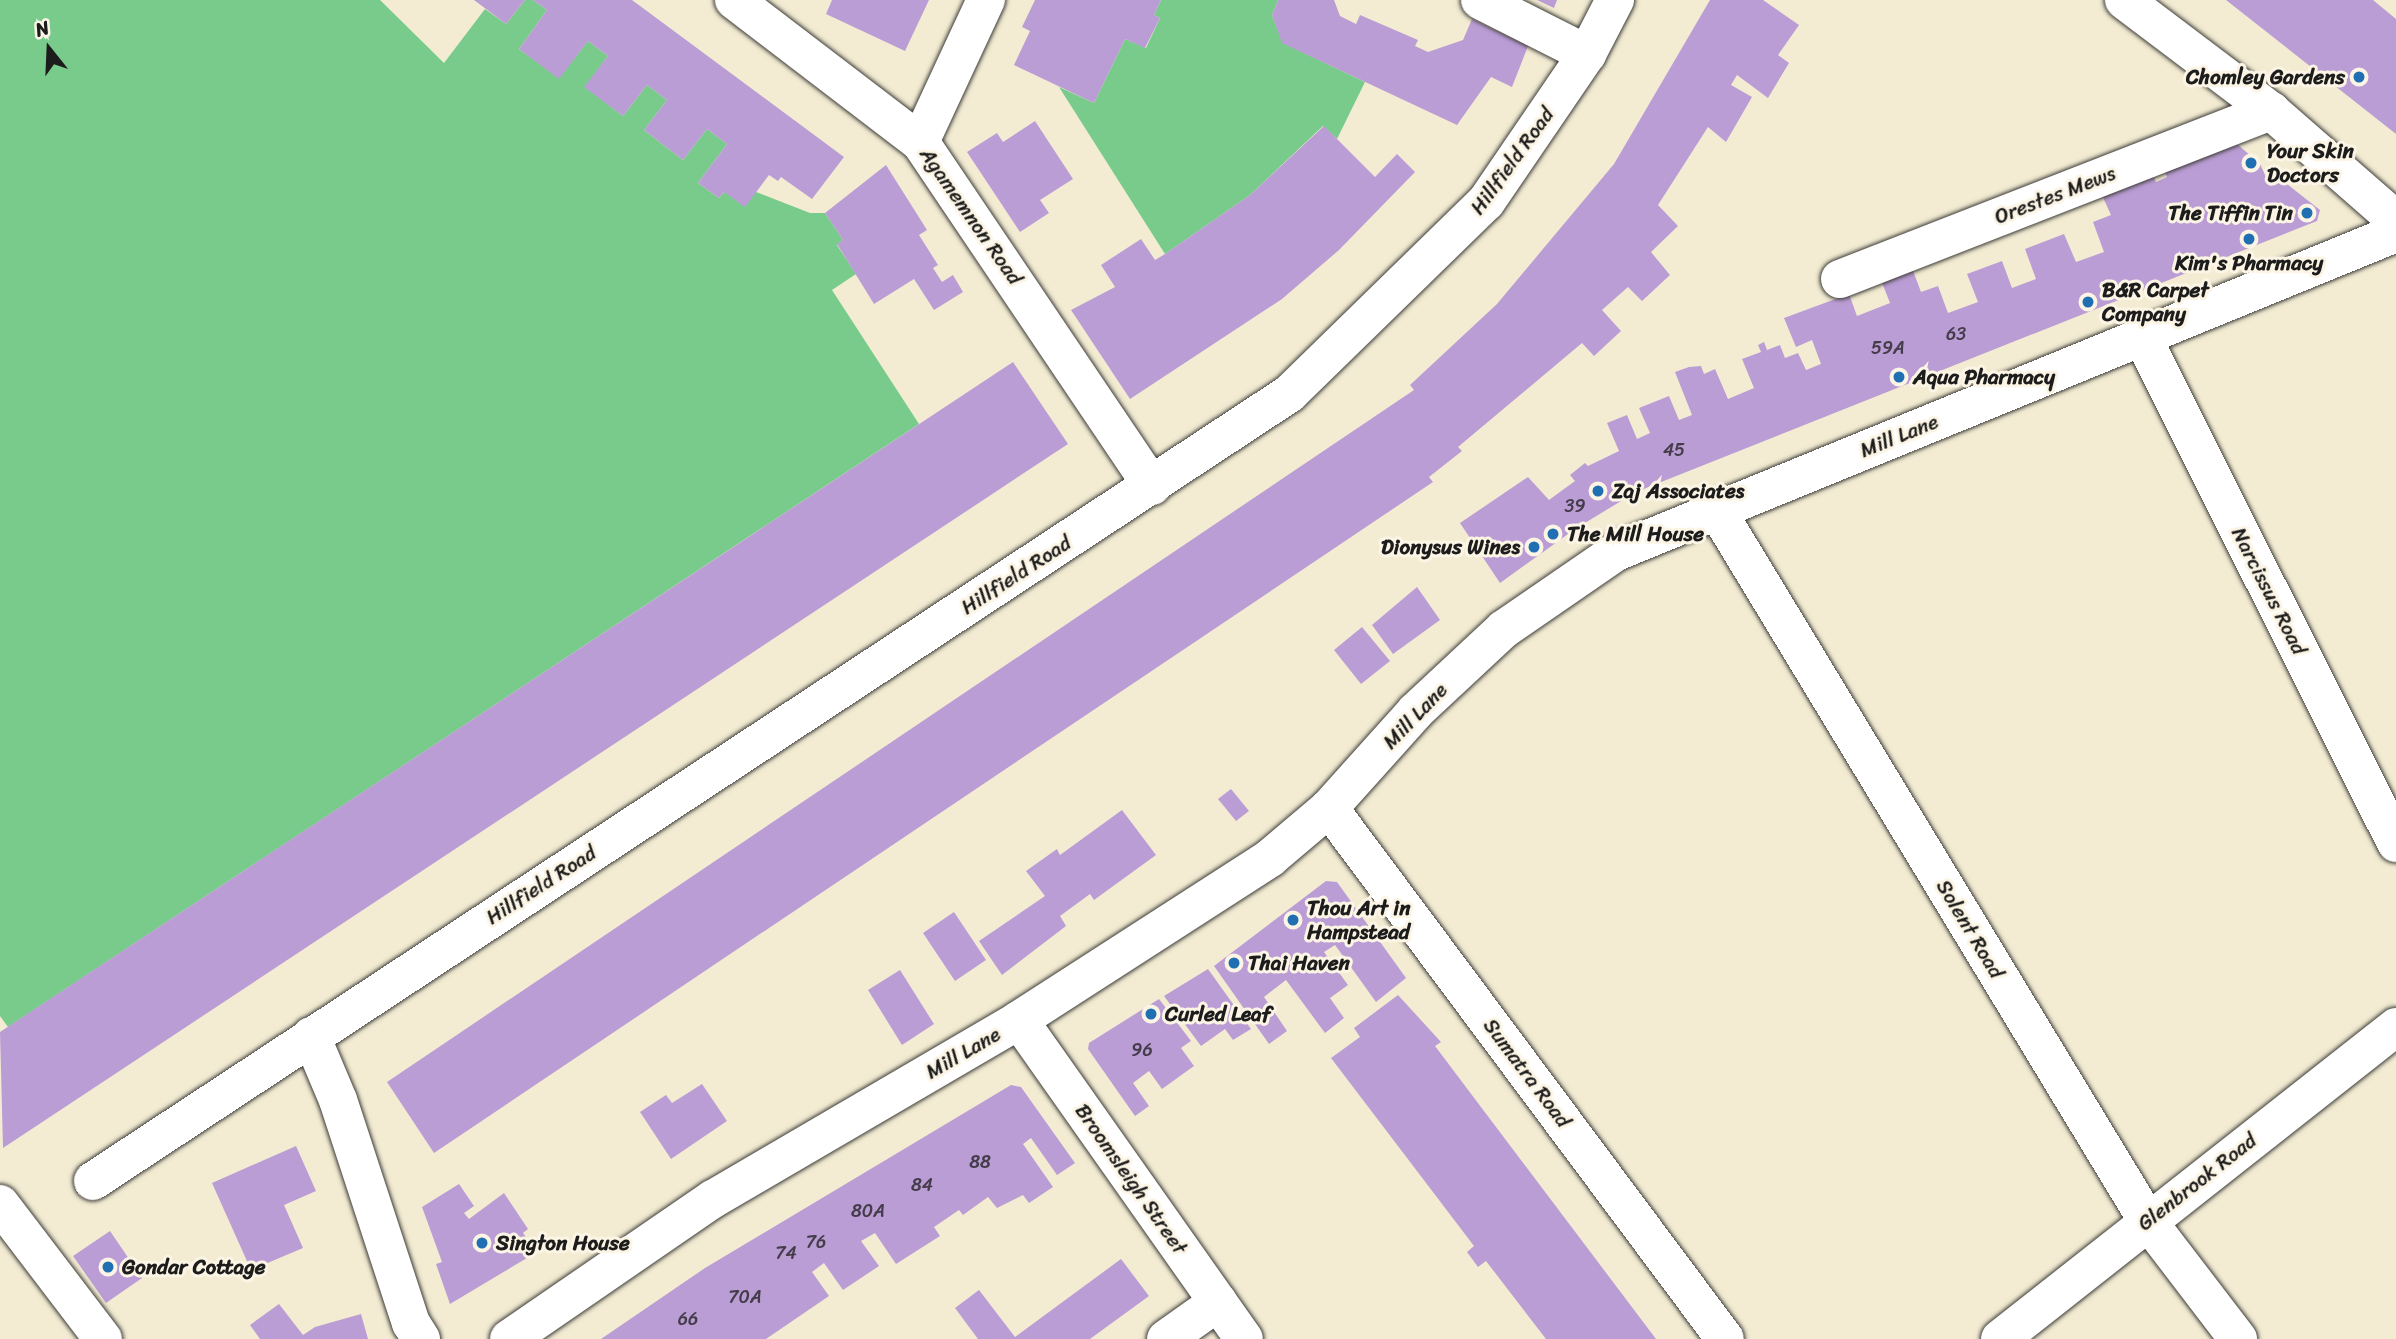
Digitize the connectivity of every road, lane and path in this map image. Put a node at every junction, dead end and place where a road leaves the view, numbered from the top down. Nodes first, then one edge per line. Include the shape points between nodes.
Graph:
1 (734, 0) edge
2 (986, 0) edge
3 (1480, 0) edge
4 (1615, 0) edge
5 (2124, 0) edge
6 (1587, 54) junction
7 (2271, 111) junction
8 (920, 142) junction
9 (2396, 220) edge
10 (2396, 233) edge
11 (1840, 279) dead end
12 (2143, 340) junction
13 (1152, 486) junction
14 (1716, 509) junction
15 (1329, 808) junction
16 (2396, 843) edge
17 (1019, 1020) junction
18 (2396, 1027) edge
19 (311, 1036) junction
20 (93, 1181) dead end
21 (0, 1204) edge
22 (2147, 1220) junction
23 (1218, 1302) junction
24 (103, 1339) edge
25 (421, 1339) edge
26 (509, 1339) edge
27 (1166, 1339) edge
28 (1244, 1339) edge
29 (1725, 1339) edge
30 (2000, 1339) edge
31 (2238, 1339) edge

1 - 8 street, Agamemnon Road
2 - 8 street
3 - 6 street
4 - 6 street, Hillfield Road
5 - 7 street
6 - 13 street, Hillfield Road via 1486,202 1289,394
7 - 9 street
7 - 11 street, Orestes Mews
8 - 13 street, Agamemnon Road
10 - 12 street, Mill Lane
12 - 14 street, Mill Lane
12 - 16 street, Narcissus Road
13 - 19 street, Hillfield Road
14 - 15 street, Mill Lane via 1616,552 1504,629 1416,711
14 - 22 street, Solent Road
15 - 17 street, Mill Lane via 1270,858
15 - 29 street, Sumatra Road
17 - 23 street, Broomsleigh Street
17 - 26 street, Mill Lane via 713,1199
18 - 22 street, Glenbrook Road
19 - 20 street, Hillfield Road
19 - 25 street via 338,1100 411,1323
21 - 24 street
22 - 30 street, Glenbrook Road
22 - 31 street, Solent Road
23 - 27 street
23 - 28 street, Broomsleigh Street

